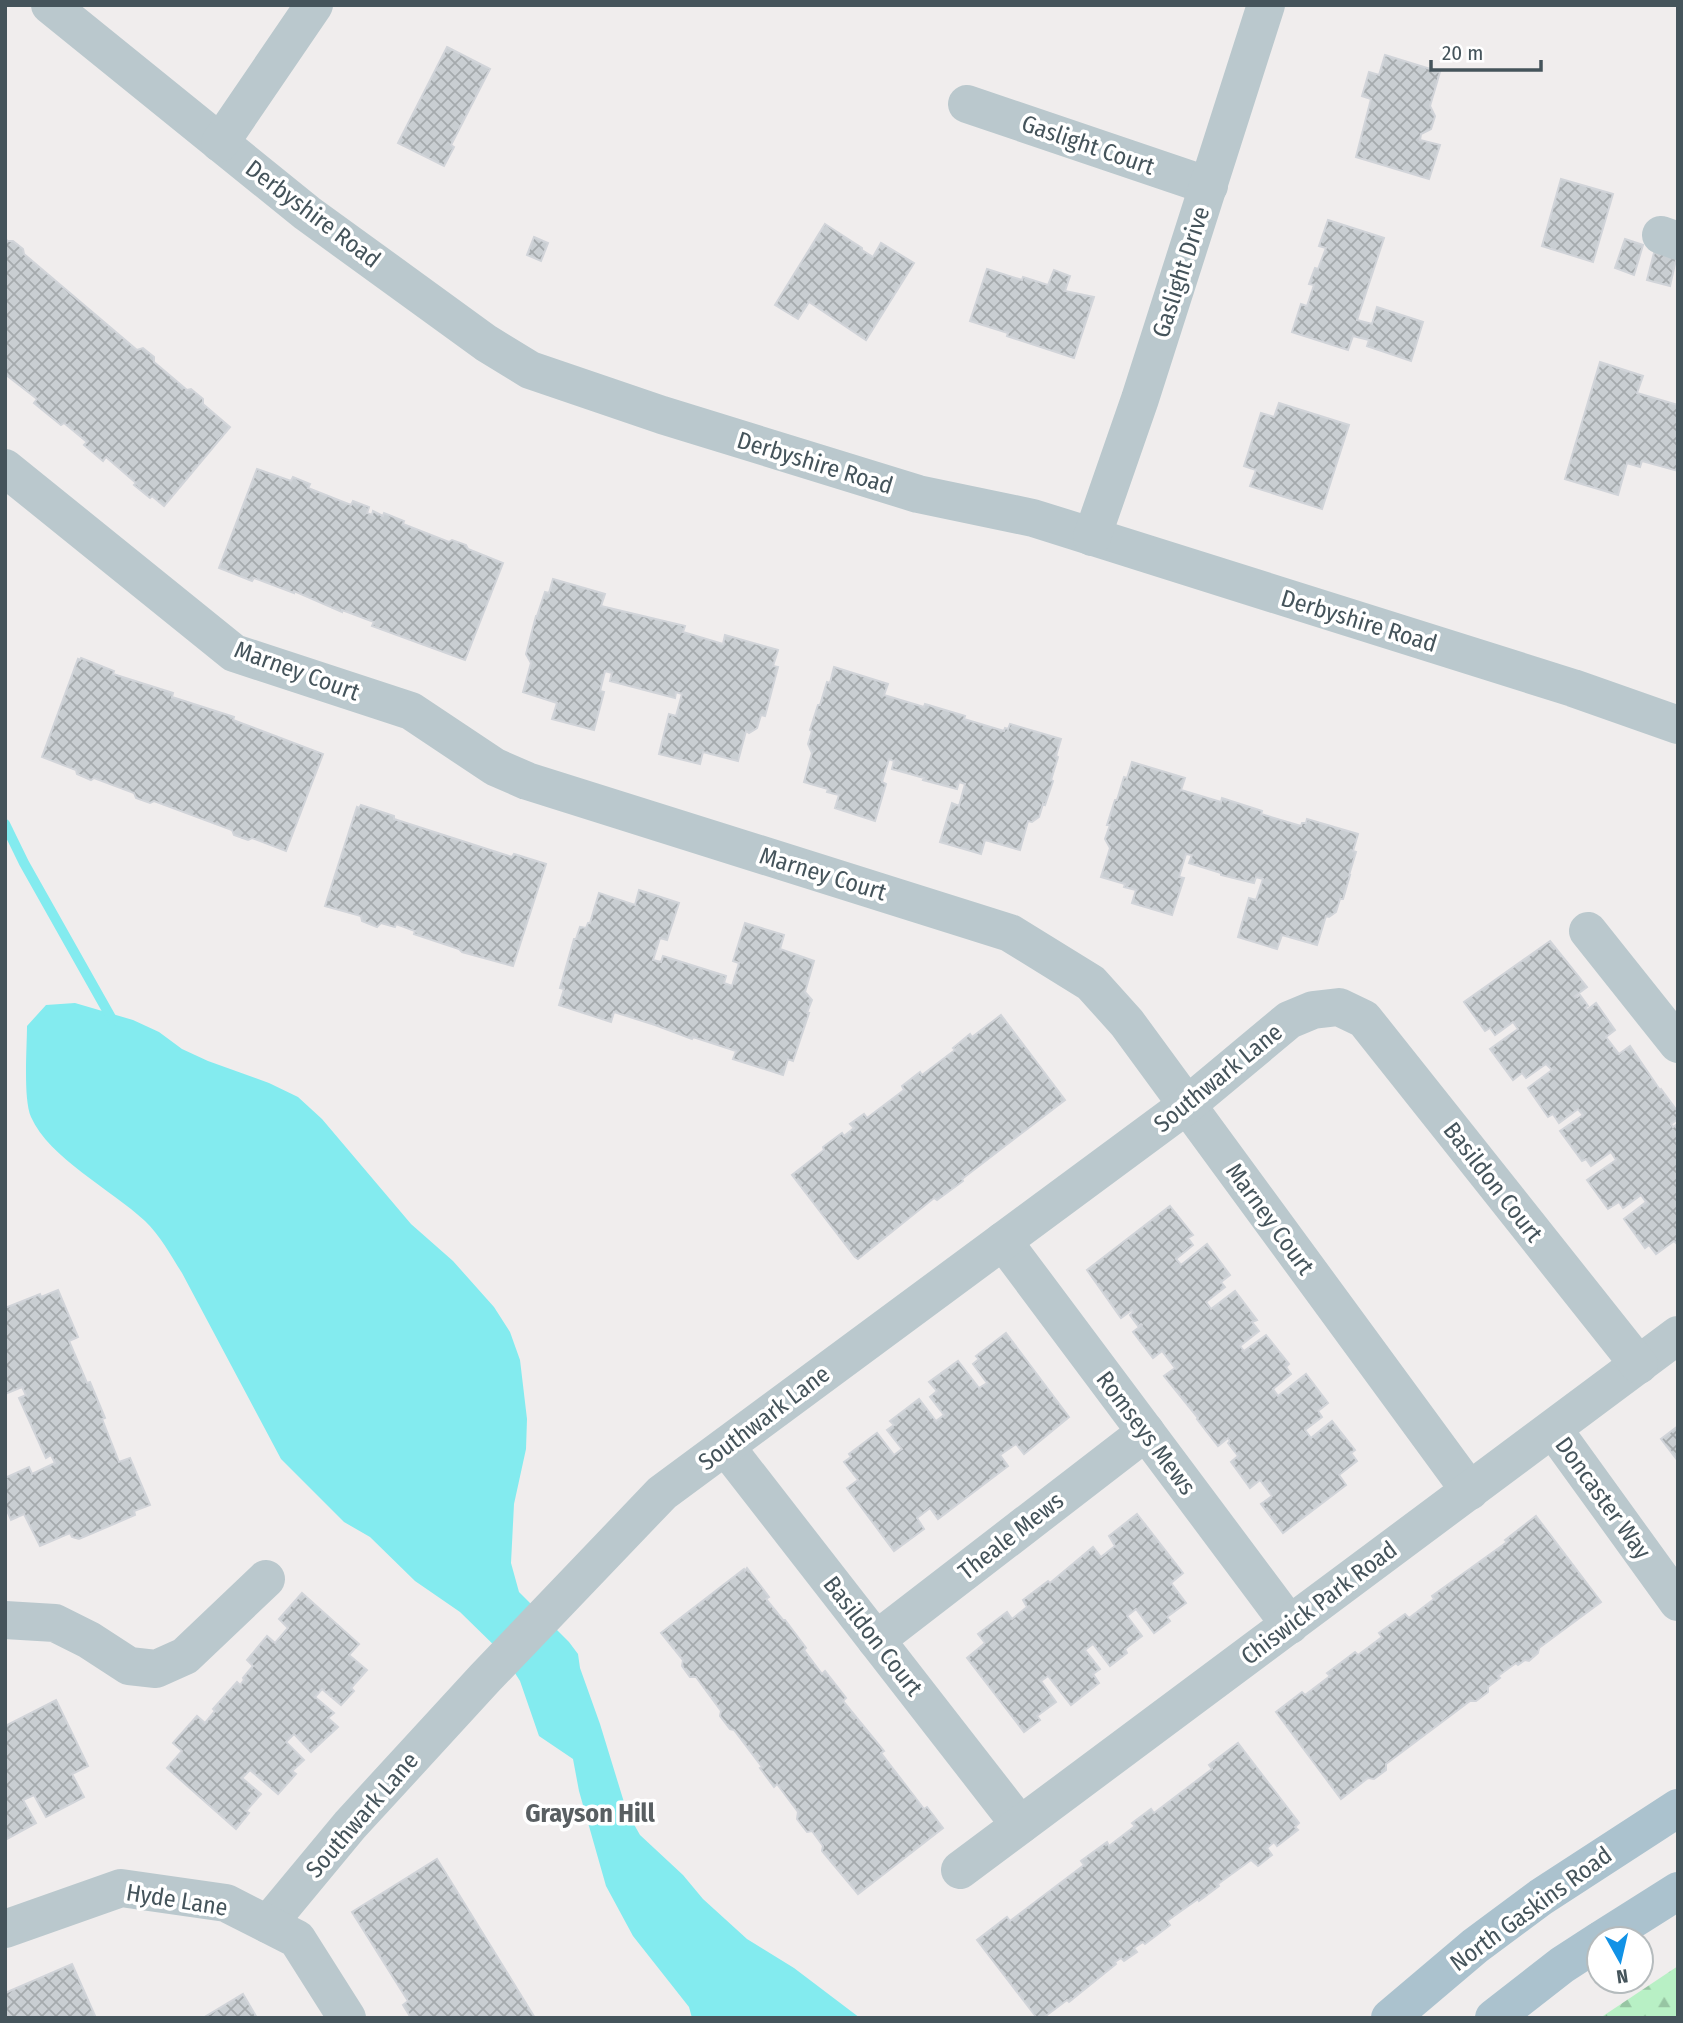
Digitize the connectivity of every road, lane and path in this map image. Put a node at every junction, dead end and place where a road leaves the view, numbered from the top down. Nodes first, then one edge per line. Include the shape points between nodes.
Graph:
1 (50, 5) edge
2 (314, 5) edge
3 (1266, 5) edge
4 (967, 104) dead end
5 (220, 143) junction
6 (1209, 186) junction
7 (5, 468) edge
8 (1092, 537) junction
9 (1678, 725) edge
10 (1588, 931) dead end
11 (1339, 1007) joint
12 (1678, 1044) edge
13 (1187, 1105) junction
14 (1003, 1241) junction
15 (1678, 1335) edge
16 (1639, 1365) junction
17 (1553, 1429) junction
18 (1146, 1432) junction
19 (726, 1447) junction
20 (1470, 1491) junction
21 (266, 1579) dead end
22 (1678, 1602) edge
23 (5, 1620) edge
24 (1290, 1625) junction
25 (876, 1640) junction
26 (1678, 1808) edge
27 (1020, 1825) junction
28 (960, 1870) dead end
29 (1678, 1891) edge
30 (268, 1924) junction
31 (1625, 1925) edge
32 (5, 1929) edge
33 (1585, 1950) edge
34 (347, 2018) edge
35 (1390, 2018) edge
36 (1494, 2018) edge

1 - 5 street, Derbyshire Road
2 - 5 street
3 - 6 street, Gaslight Drive
4 - 6 street, Gaslight Court
5 - 8 street, Derbyshire Road via 341,237 530,370 918,494
6 - 8 street, Gaslight Drive
7 - 13 street, Marney Court via 234,653 411,711 495,767 527,781 1010,933 1091,983 1128,1023
8 - 9 street, Derbyshire Road
10 - 12 street
11 - 13 street, Southwark Lane via 1313,1010 1290,1020
11 - 16 street, Basildon Court via 1364,1019
13 - 14 street, Southwark Lane
13 - 20 street, Marney Court
14 - 18 street, Romseys Mews
14 - 19 street, Southwark Lane
15 - 16 street, Chiswick Park Road
16 - 17 street, Chiswick Park Road
17 - 20 street, Chiswick Park Road
17 - 22 street, Doncaster Way
18 - 24 street, Romseys Mews
18 - 25 street, Theale Mews
19 - 25 street, Basildon Court
19 - 30 street, Southwark Lane via 662,1493 587,1570 350,1825
20 - 24 street, Chiswick Park Road
21 - 23 street via 185,1656 156,1670 128,1666 55,1623
24 - 27 street, Chiswick Park Road
25 - 27 street, Basildon Court
26 - 35 main road, North Gaskins Road via 1541,1897
27 - 28 street, Chiswick Park Road
29 - 31 main road
30 - 32 street, Hyde Lane via 226,1903 121,1888
30 - 34 street, Hyde Lane via 297,1939
33 - 36 main road

